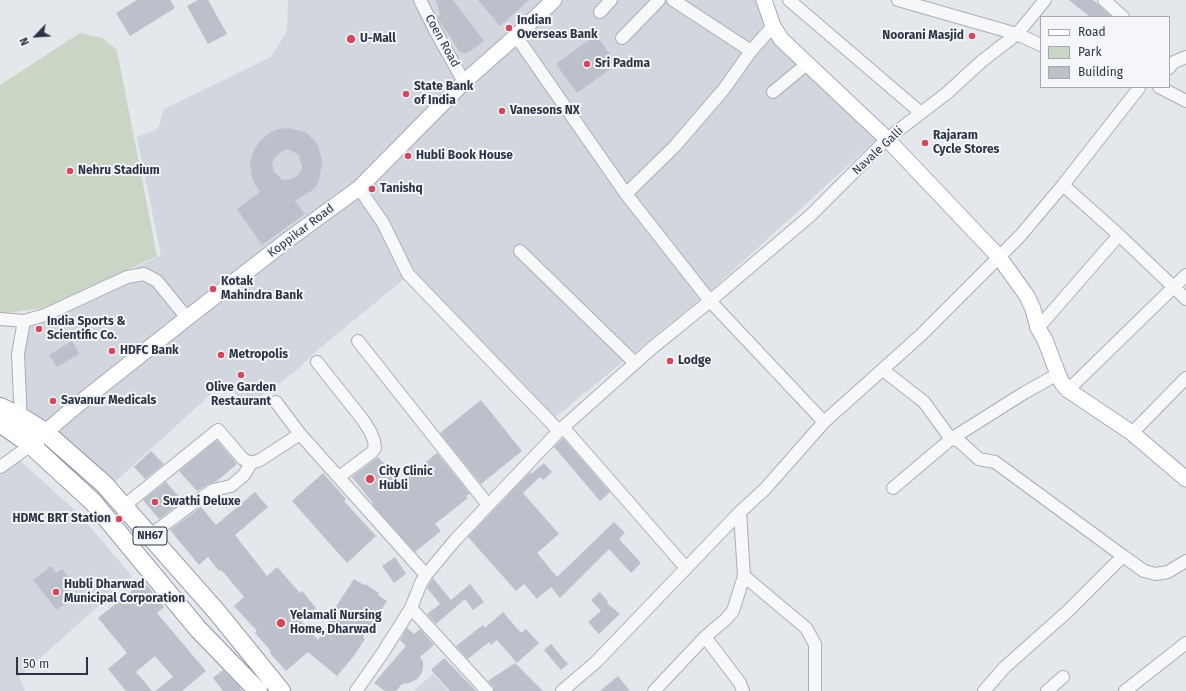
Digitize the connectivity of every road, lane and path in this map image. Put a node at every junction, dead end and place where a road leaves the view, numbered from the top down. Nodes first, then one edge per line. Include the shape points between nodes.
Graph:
1 (420, 0) edge
2 (554, 0) edge
3 (611, 0) edge
4 (658, 0) edge
5 (673, 0) edge
6 (789, 0) edge
7 (898, 0) edge
8 (1045, 0) edge
9 (1104, 0) edge
10 (768, 3) edge
11 (600, 12) dead end
12 (1122, 16) edge
13 (773, 26) junction
14 (1017, 34) junction
15 (516, 36) junction
16 (622, 38) dead end
17 (1040, 45) edge
18 (751, 51) junction
19 (1186, 57) edge
20 (808, 63) junction
21 (1171, 63) edge
22 (464, 82) junction
23 (1139, 88) edge
24 (1160, 88) edge
25 (773, 92) dead end
26 (1186, 100) edge
27 (922, 113) junction
28 (887, 139) junction
29 (1063, 185) junction
30 (359, 188) junction
31 (626, 194) junction
32 (1119, 235) junction
33 (520, 251) dead end
34 (999, 257) junction
35 (1186, 275) edge
36 (1174, 287) junction
37 (1186, 299) edge
38 (710, 301) junction
39 (187, 318) junction
40 (0, 319) edge
41 (24, 321) junction
42 (1038, 328) junction
43 (358, 341) dead end
44 (317, 362) dead end
45 (635, 363) junction
46 (883, 370) junction
47 (1058, 374) junction
48 (1186, 378) edge
49 (1068, 390) junction
50 (276, 402) dead end
51 (0, 407) edge
52 (21, 417) junction
53 (824, 422) junction
54 (0, 423) edge
55 (561, 429) junction
56 (45, 432) junction
57 (1132, 433) junction
58 (300, 434) junction
59 (951, 439) junction
60 (26, 441) junction
61 (251, 463) junction
62 (0, 467) edge
63 (339, 477) junction
64 (1186, 479) edge
65 (893, 488) dead end
66 (488, 505) junction
67 (124, 506) junction
68 (740, 512) junction
69 (150, 536) junction
70 (1123, 556) junction
71 (1186, 560) edge
72 (686, 568) junction
73 (426, 576) junction
74 (744, 576) junction
75 (411, 608) junction
76 (705, 637) junction
77 (1186, 643) edge
78 (1063, 676) dead end
79 (258, 691) edge
80 (281, 691) edge
81 (356, 691) edge
82 (487, 691) edge
83 (562, 691) edge
84 (654, 691) edge
85 (743, 691) edge
86 (815, 691) edge
87 (984, 691) edge
88 (1047, 691) edge
89 (1126, 691) edge

1 - 22 street, Coen Road
2 - 15 main road, Koppikar Road
3 - 11 street
4 - 16 street
5 - 18 street
6 - 27 street
7 - 14 street
8 - 14 street, Navale Galli
9 - 12 street
10 - 13 main road
13 - 18 street
13 - 20 main road via 781,39
14 - 17 street
14 - 27 street, Navale Galli
15 - 22 main road, Koppikar Road
15 - 31 street
18 - 31 street via 724,89 675,146
19 - 21 street
20 - 25 street
20 - 28 main road
22 - 30 main road, Koppikar Road
23 - 29 street
24 - 26 street
27 - 28 street, Navale Galli
28 - 34 main road
28 - 38 street, Navale Galli via 811,215
29 - 32 street
29 - 34 street
30 - 39 main road, Koppikar Road
30 - 55 street via 383,223 408,274
31 - 38 street
32 - 36 street
32 - 42 street
33 - 45 street
34 - 42 main road via 1027,296
34 - 46 street
35 - 36 street
36 - 37 street
36 - 49 street
38 - 45 street, Navale Galli
38 - 53 street
39 - 41 street via 157,281 144,274 127,278 45,315
39 - 56 main road, Koppikar Road
40 - 41 street
41 - 52 street via 18,354
42 - 47 main road
43 - 66 street
44 - 63 street via 362,420 374,441 375,448 371,453
45 - 55 street, Navale Galli
46 - 53 street
46 - 59 street via 924,402
47 - 49 main road
47 - 59 street
48 - 57 street
49 - 57 main road
50 - 58 street
51 - 52 highway, NH67
52 - 56 highway, NH67
52 - 60 street
53 - 68 street
54 - 60 highway, NH67
55 - 66 street, Navale Galli
55 - 72 street
56 - 60 main road, Koppikar Road
56 - 67 highway, NH67 via 104,484
57 - 64 main road
58 - 61 street via 260,460
58 - 63 street
59 - 65 street
59 - 70 street via 959,441 979,459 995,462
60 - 62 street
60 - 79 highway, NH67 via 93,502 198,628
61 - 67 street via 243,459 218,430
61 - 69 street via 244,475 231,486 213,490
63 - 73 street
66 - 73 street, Navale Galli
67 - 69 highway, NH67
68 - 72 street
68 - 74 street
69 - 80 highway, NH67 via 217,612
70 - 71 street via 1144,572 1156,574 1168,572
70 - 87 street via 1068,611 1005,667
72 - 83 street via 596,662
73 - 75 street, Navale Galli
74 - 76 street via 733,611
74 - 86 street via 806,628 815,644
75 - 81 street, Navale Galli
75 - 82 street
76 - 84 street
76 - 85 street via 740,683
77 - 89 street
78 - 88 street

